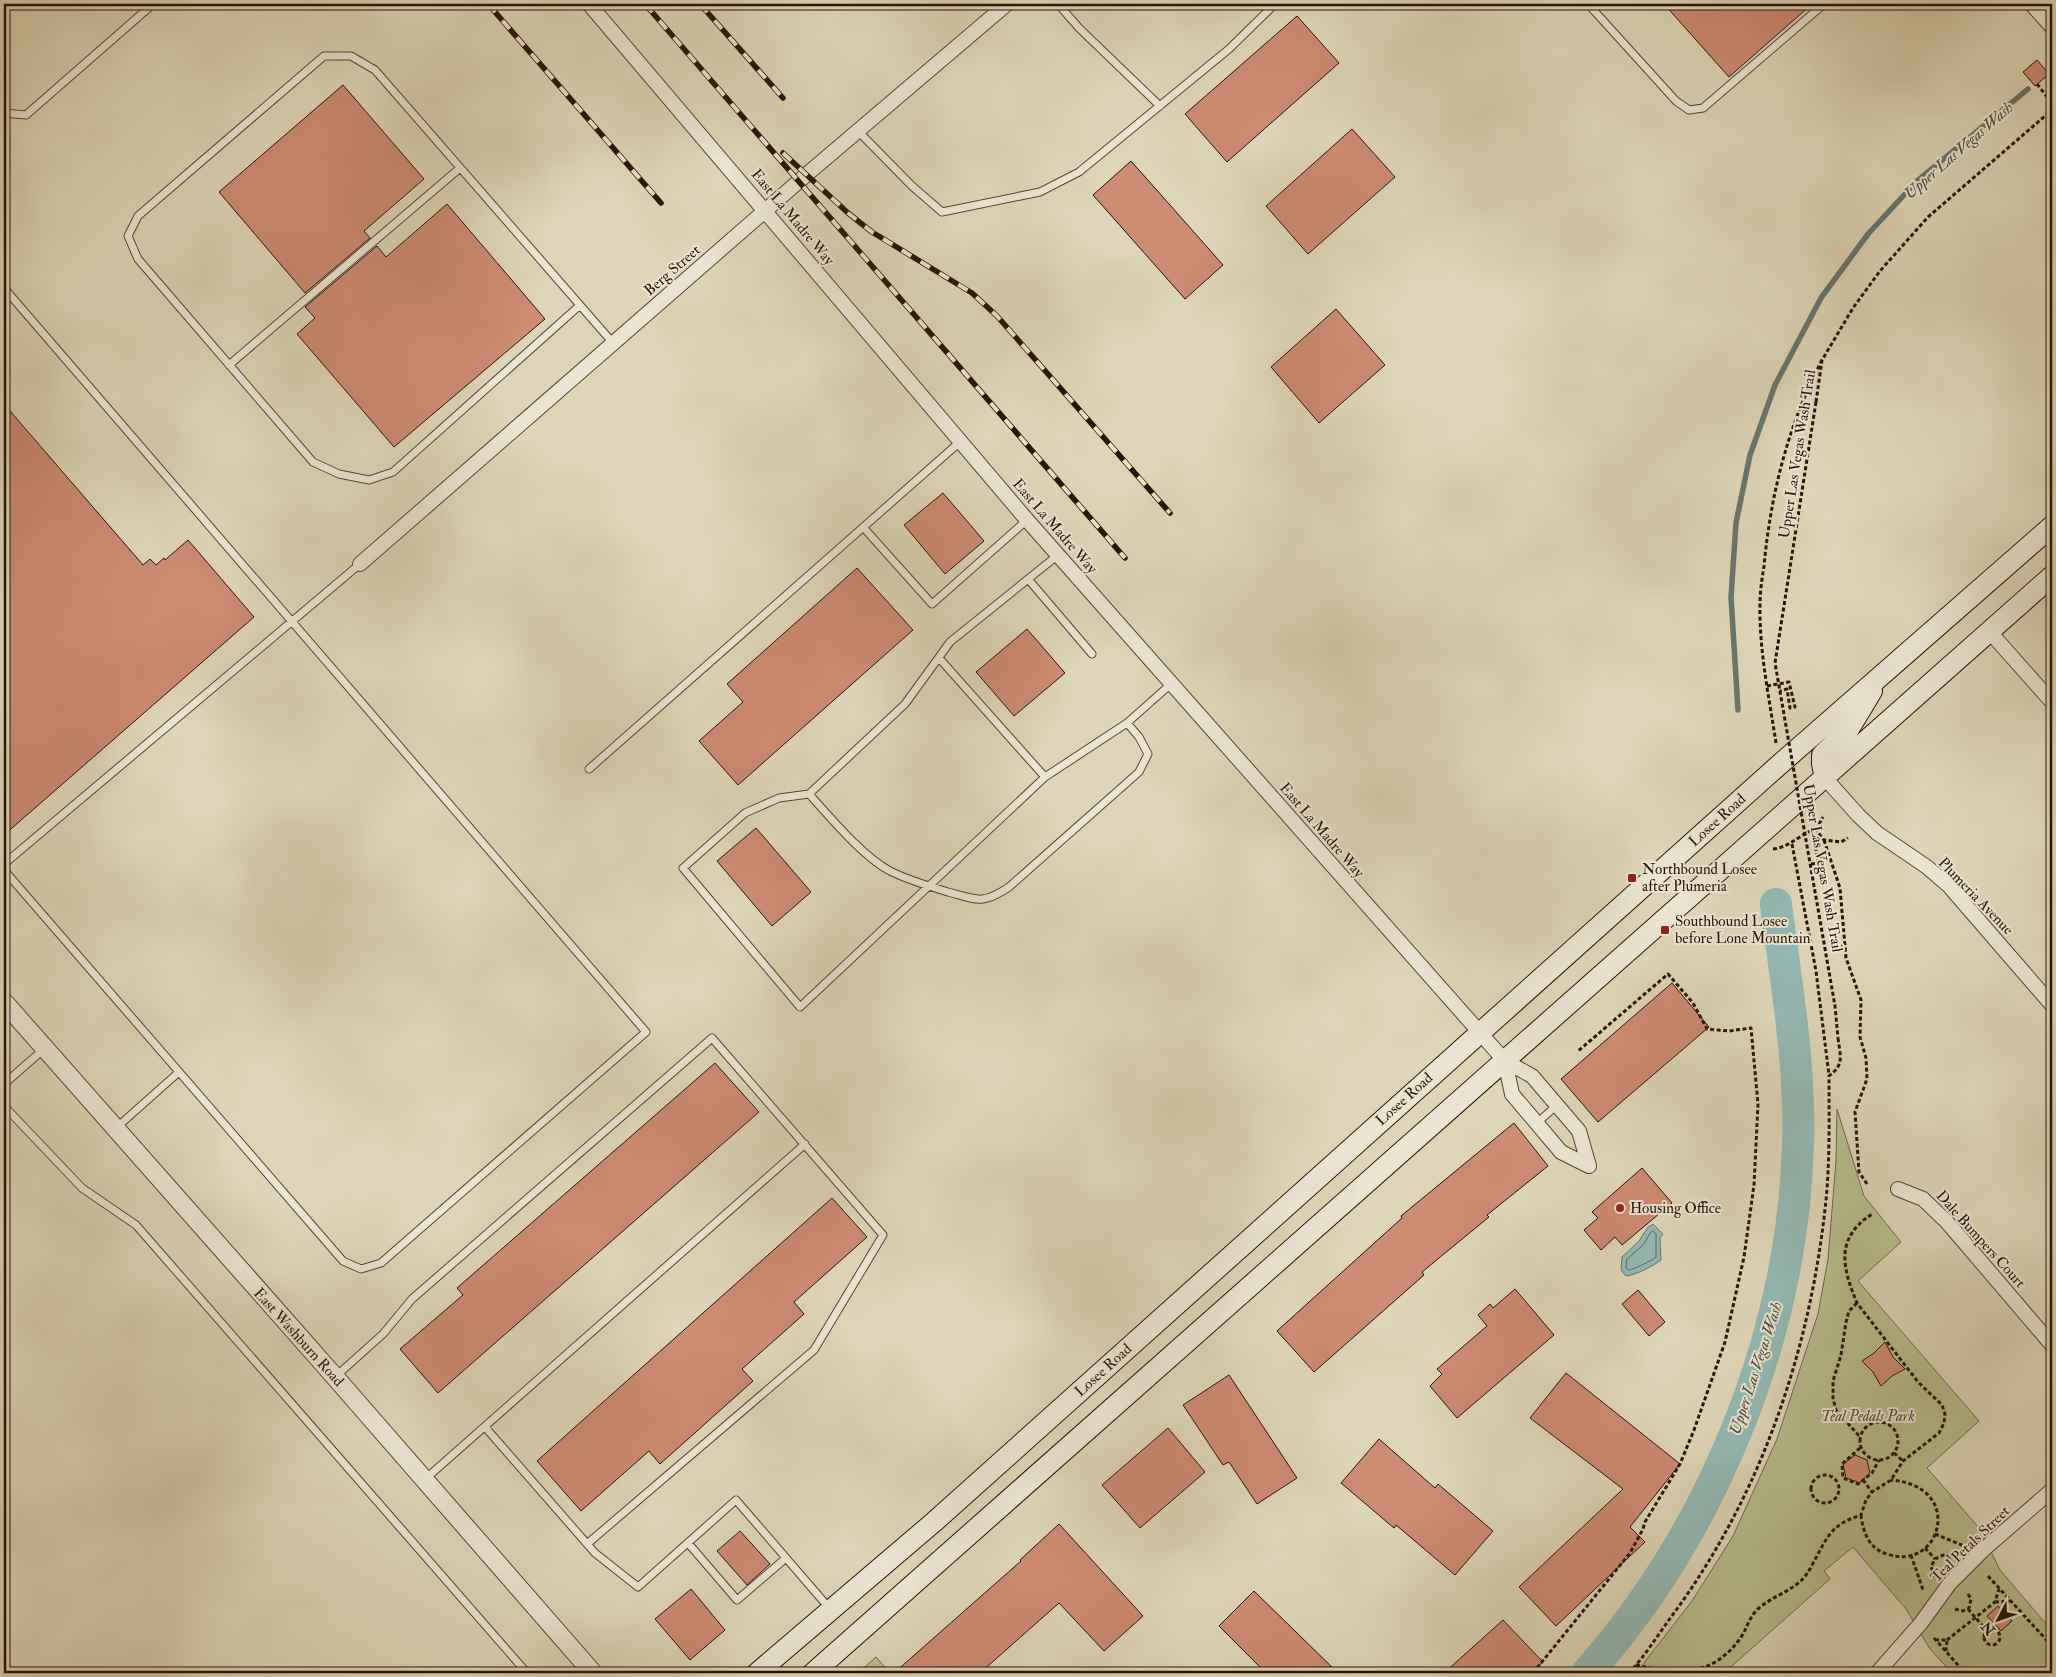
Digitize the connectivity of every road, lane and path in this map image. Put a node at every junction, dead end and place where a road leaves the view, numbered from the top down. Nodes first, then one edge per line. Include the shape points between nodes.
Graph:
1 (154, 4) edge
2 (589, 4) edge
3 (1007, 4) edge
4 (1058, 4) edge
5 (1275, 4) edge
6 (1588, 4) edge
7 (1824, 4) edge
8 (2034, 4) edge
9 (2052, 24) edge
10 (2037, 84) dead end
11 (2052, 103) edge
12 (1160, 106) junction
13 (2052, 110) edge
14 (4, 113) edge
15 (858, 131) junction
16 (460, 168) junction
17 (766, 210) junction
18 (4, 288) edge
19 (579, 306) junction
20 (613, 344) junction
21 (1822, 360) junction
22 (229, 365) junction
23 (961, 441) junction
24 (1027, 520) junction
25 (2052, 526) edge
26 (863, 527) junction
27 (1058, 555) junction
28 (360, 564) joint
29 (2052, 576) edge
30 (1028, 579) junction
31 (292, 621) junction
32 (1989, 631) junction
33 (1092, 654) dead end
34 (939, 658) junction
35 (1882, 675) junction
36 (1172, 684) junction
37 (1767, 686) junction
38 (1780, 691) junction
39 (2052, 702) edge
40 (1127, 723) junction
41 (1776, 743) dead end
42 (589, 769) dead end
43 (1046, 777) junction
44 (1825, 778) junction
45 (809, 794) junction
46 (1823, 817) dead end
47 (1814, 830) junction
48 (1848, 838) dead end
49 (1824, 840) junction
50 (1792, 844) junction
51 (1773, 849) dead end
52 (4, 864) edge
53 (1811, 864) junction
54 (4, 870) edge
55 (928, 886) junction
56 (4, 1002) edge
57 (2052, 1005) edge
58 (1479, 1032) junction
59 (44, 1048) junction
60 (1577, 1052) dead end
61 (1505, 1062) junction
62 (179, 1072) junction
63 (1829, 1076) junction
64 (4, 1084) edge
65 (1557, 1105) junction
66 (4, 1106) edge
67 (1537, 1123) junction
68 (115, 1129) junction
69 (805, 1144) junction
70 (1867, 1184) dead end
71 (1898, 1189) dead end
72 (1872, 1214) dead end
73 (1857, 1302) junction
74 (2052, 1344) edge
75 (335, 1377) junction
76 (485, 1427) junction
77 (1860, 1436) junction
78 (1860, 1448) junction
79 (1894, 1453) junction
80 (1879, 1460) junction
81 (1903, 1461) junction
82 (1843, 1478) junction
83 (424, 1480) junction
84 (1863, 1480) junction
85 (1891, 1480) junction
86 (1838, 1482) junction
87 (2052, 1490) edge
88 (1872, 1492) junction
89 (1861, 1515) junction
90 (1935, 1534) junction
91 (688, 1543) junction
92 (587, 1544) junction
93 (1966, 1547) dead end
94 (1924, 1548) junction
95 (1911, 1556) junction
96 (786, 1558) junction
97 (1953, 1558) dead end
98 (1935, 1559) junction
99 (1988, 1576) dead end
100 (1935, 1577) dead end
101 (1999, 1589) junction
102 (1923, 1590) dead end
103 (1968, 1594) dead end
104 (2010, 1601) junction
105 (1995, 1602) junction
106 (1955, 1609) dead end
107 (1968, 1609) junction
108 (830, 1610) junction
109 (1975, 1618) junction
110 (1987, 1631) junction
111 (1947, 1640) junction
112 (2052, 1646) edge
113 (1946, 1652) junction
114 (1636, 1665) junction
115 (527, 1673) edge
116 (593, 1673) edge
117 (757, 1673) edge
118 (813, 1673) edge
119 (1533, 1673) edge
120 (1629, 1673) edge
121 (1877, 1673) edge
122 (1965, 1673) edge

1 - 14 lane via 26,115
2 - 17 street, East La Madre Way
3 - 15 street, Berg Street
4 - 12 lane via 1078,28
5 - 12 lane via 1229,49
6 - 7 lane via 1676,101 1689,110 1703,108
8 - 9 street
10 - 11 path
12 - 15 lane via 1080,172 1040,192 942,212
13 - 21 path, Upper Las Vegas Wash Trail via 1928,217 1903,243 1853,308
15 - 17 street, Berg Street
16 - 19 lane
16 - 22 lane
16 - 22 lane via 376,70 351,56 324,56 138,216 128,236 138,259
17 - 20 street, Berg Street
17 - 23 street, East La Madre Way
18 - 31 lane
19 - 20 lane
19 - 22 lane via 393,472 369,480 339,474 313,462
20 - 28 street, Berg Street
21 - 37 path via 1784,452 1768,526 1760,604
21 - 38 path, Upper Las Vegas Wash Trail, bridge via 1775,663
23 - 24 street, East La Madre Way
23 - 26 lane
24 - 26 lane via 932,604
24 - 27 street, East La Madre Way
25 - 35 main road, Losee Road
26 - 42 lane
27 - 30 lane
27 - 36 street, East La Madre Way
28 - 31 lane
29 - 32 main road
30 - 33 lane
30 - 34 lane via 950,642
31 - 52 lane
31 - 62 lane via 646,1032 381,1262 361,1269 343,1261
32 - 39 street
32 - 44 main road
34 - 43 lane
34 - 45 lane via 905,704
35 - 44 main road via 1849,728 1822,755
35 - 58 main road, Losee Road
36 - 40 lane
36 - 58 street, East La Madre Way
37 - 38 path via 1789,682 1795,707 1790,708 1787,689
37 - 41 path
38 - 53 path, Upper Las Vegas Wash Trail, bridge
40 - 43 lane
40 - 55 lane via 1148,754 1139,772 1009,887 992,898 977,900
43 - 55 lane
44 - 57 street, Plumeria Avenue via 1877,833 1949,886
44 - 61 main road
45 - 55 lane via 859,846 889,870
45 - 55 lane via 779,798 745,813 683,868 800,1008
46 - 47 path
47 - 49 path
47 - 50 path
47 - 53 path via 1818,863
48 - 49 path via 1841,842
49 - 70 path via 1840,888 1846,958 1861,1000 1860,1037 1867,1079 1855,1112 1859,1172
50 - 51 path
50 - 63 path via 1816,971
53 - 63 path, Upper Las Vegas Wash Trail, bridge via 1841,1062
54 - 62 lane
56 - 59 street, East Washburn Road
58 - 61 street, East La Madre Way
58 - 108 main road, Losee Road via 934,1522
59 - 64 lane
59 - 68 street, East Washburn Road
60 - 119 path via 1668,974 1693,1003 1707,1029 1729,1032 1751,1028 1758,1104 1754,1185 1744,1257 1725,1342 1680,1464 1630,1553
61 - 65 street, East La Madre Way via 1532,1076
61 - 67 street, East La Madre Way via 1512,1094
61 - 118 main road
62 - 68 lane
63 - 114 path via 1830,1142 1820,1248 1792,1377 1766,1446 1720,1545
65 - 67 lane
65 - 67 street, East La Madre Way via 1579,1131 1589,1166 1561,1152
66 - 115 lane via 82,1188 136,1225
68 - 75 street, East Washburn Road
69 - 75 lane via 712,1038 412,1300 383,1334
69 - 76 lane
69 - 92 lane via 883,1235 814,1350
71 - 74 street, Dale Bumpers Court via 1923,1199 1947,1222
72 - 73 path via 1851,1232 1846,1246 1845,1260
73 - 77 path via 1846,1322 1833,1381 1833,1398 1836,1410
73 - 81 path via 1946,1414 1939,1433
75 - 83 street, East Washburn Road
76 - 83 lane
76 - 92 lane
77 - 78 path
77 - 79 path via 1868,1425 1886,1423 1892,1426 1898,1438
78 - 80 path via 1868,1458
78 - 82 path via 1842,1464
79 - 80 path
79 - 81 path
80 - 84 path via 1872,1473
81 - 85 path
82 - 84 path via 1858,1484
82 - 86 path
83 - 116 street, East Washburn Road
84 - 88 path
85 - 88 path
85 - 90 path via 1916,1484 1927,1492 1938,1513
86 - 86 path via 1831,1476 1818,1477 1812,1484 1814,1497 1821,1503 1831,1502 1840,1491
87 - 121 street, Teal Petals Street via 1950,1582 1921,1623
88 - 89 path
89 - 95 path via 1865,1535 1873,1546 1894,1557
89 - 114 path via 1836,1528 1805,1575 1796,1585 1759,1608 1741,1638 1720,1660 1681,1673
90 - 93 path
90 - 94 path
91 - 92 lane via 638,1586
91 - 96 lane via 737,1600
91 - 96 lane via 736,1500
94 - 95 path
94 - 98 path
95 - 102 path
96 - 108 lane
97 - 98 path via 1943,1555
98 - 100 path via 1932,1567
99 - 101 path
101 - 104 path
101 - 105 path
103 - 107 path via 1971,1602
104 - 105 path
104 - 112 path
105 - 109 path
106 - 107 path
107 - 109 path
108 - 117 main road, Losee Road
109 - 110 path
109 - 111 path
110 - 110 path via 1993,1629 1998,1632 2000,1637 1996,1644 1986,1643 1984,1636
111 - 113 path
111 - 113 path via 1934,1639
113 - 122 path
114 - 120 path

